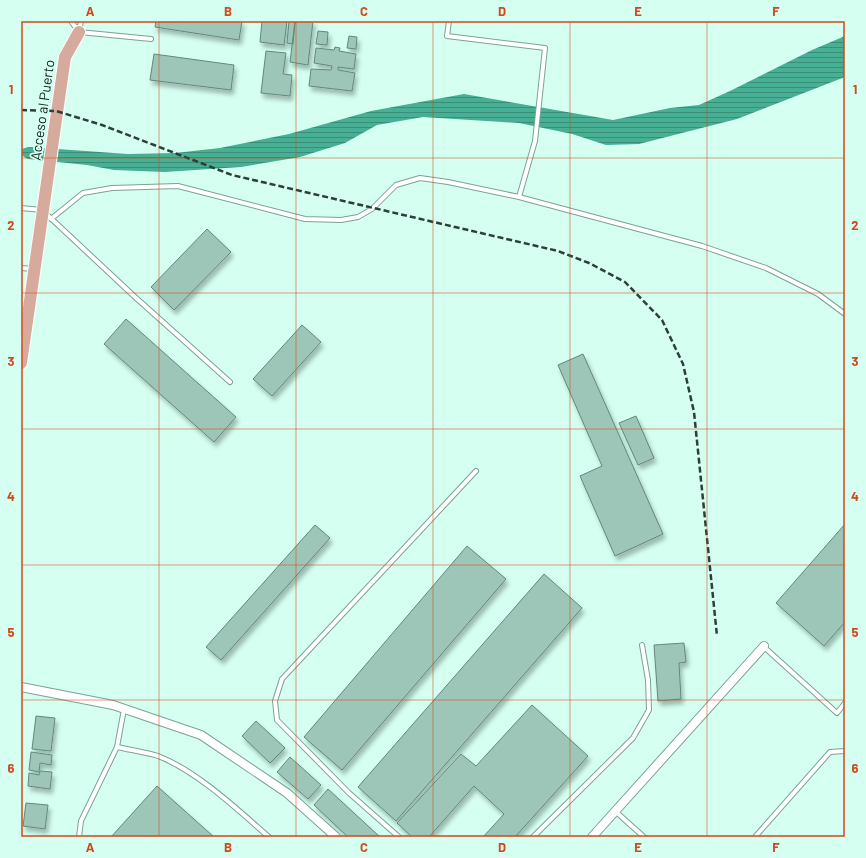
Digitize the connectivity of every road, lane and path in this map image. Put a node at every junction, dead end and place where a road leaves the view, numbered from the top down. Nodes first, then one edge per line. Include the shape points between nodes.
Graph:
1 (71, 21) edge
2 (449, 21) edge
3 (80, 26) edge
4 (151, 39) dead end
5 (519, 197) junction
6 (21, 208) edge
7 (42, 210) junction
8 (51, 219) junction
9 (21, 268) edge
10 (34, 269) junction
11 (845, 314) edge
12 (21, 356) edge
13 (230, 382) dead end
14 (476, 471) dead end
15 (642, 645) dead end
16 (764, 646) joint
17 (21, 687) edge
18 (845, 703) edge
19 (124, 709) junction
20 (116, 747) junction
21 (845, 751) edge
22 (615, 811) junction
23 (79, 837) edge
24 (269, 837) edge
25 (336, 837) edge
26 (399, 837) edge
27 (533, 837) edge
28 (592, 837) edge
29 (644, 837) edge
30 (755, 837) edge

1 - 3 lane
2 - 5 lane via 447,36 545,48 535,141
3 - 4 lane
3 - 7 main road, Acceso al Puerto via 64,57
5 - 8 lane via 420,178 396,185 372,209 358,217 341,220 305,218 178,186 112,188 84,193
5 - 11 lane via 702,246 766,268 818,294
6 - 7 lane
7 - 8 lane
7 - 10 main road, Acceso al Puerto
8 - 13 lane
9 - 10 lane
10 - 12 main road, Acceso al Puerto
14 - 26 lane via 282,680 275,701 277,720 350,793
15 - 27 lane via 648,680 649,710 633,738
16 - 18 lane via 837,713
16 - 22 street
17 - 19 street
19 - 20 lane
19 - 25 street via 201,735 288,793
20 - 23 lane via 81,821
20 - 24 lane via 158,756 182,767 230,803
21 - 30 lane via 830,752
22 - 28 street
22 - 29 lane

